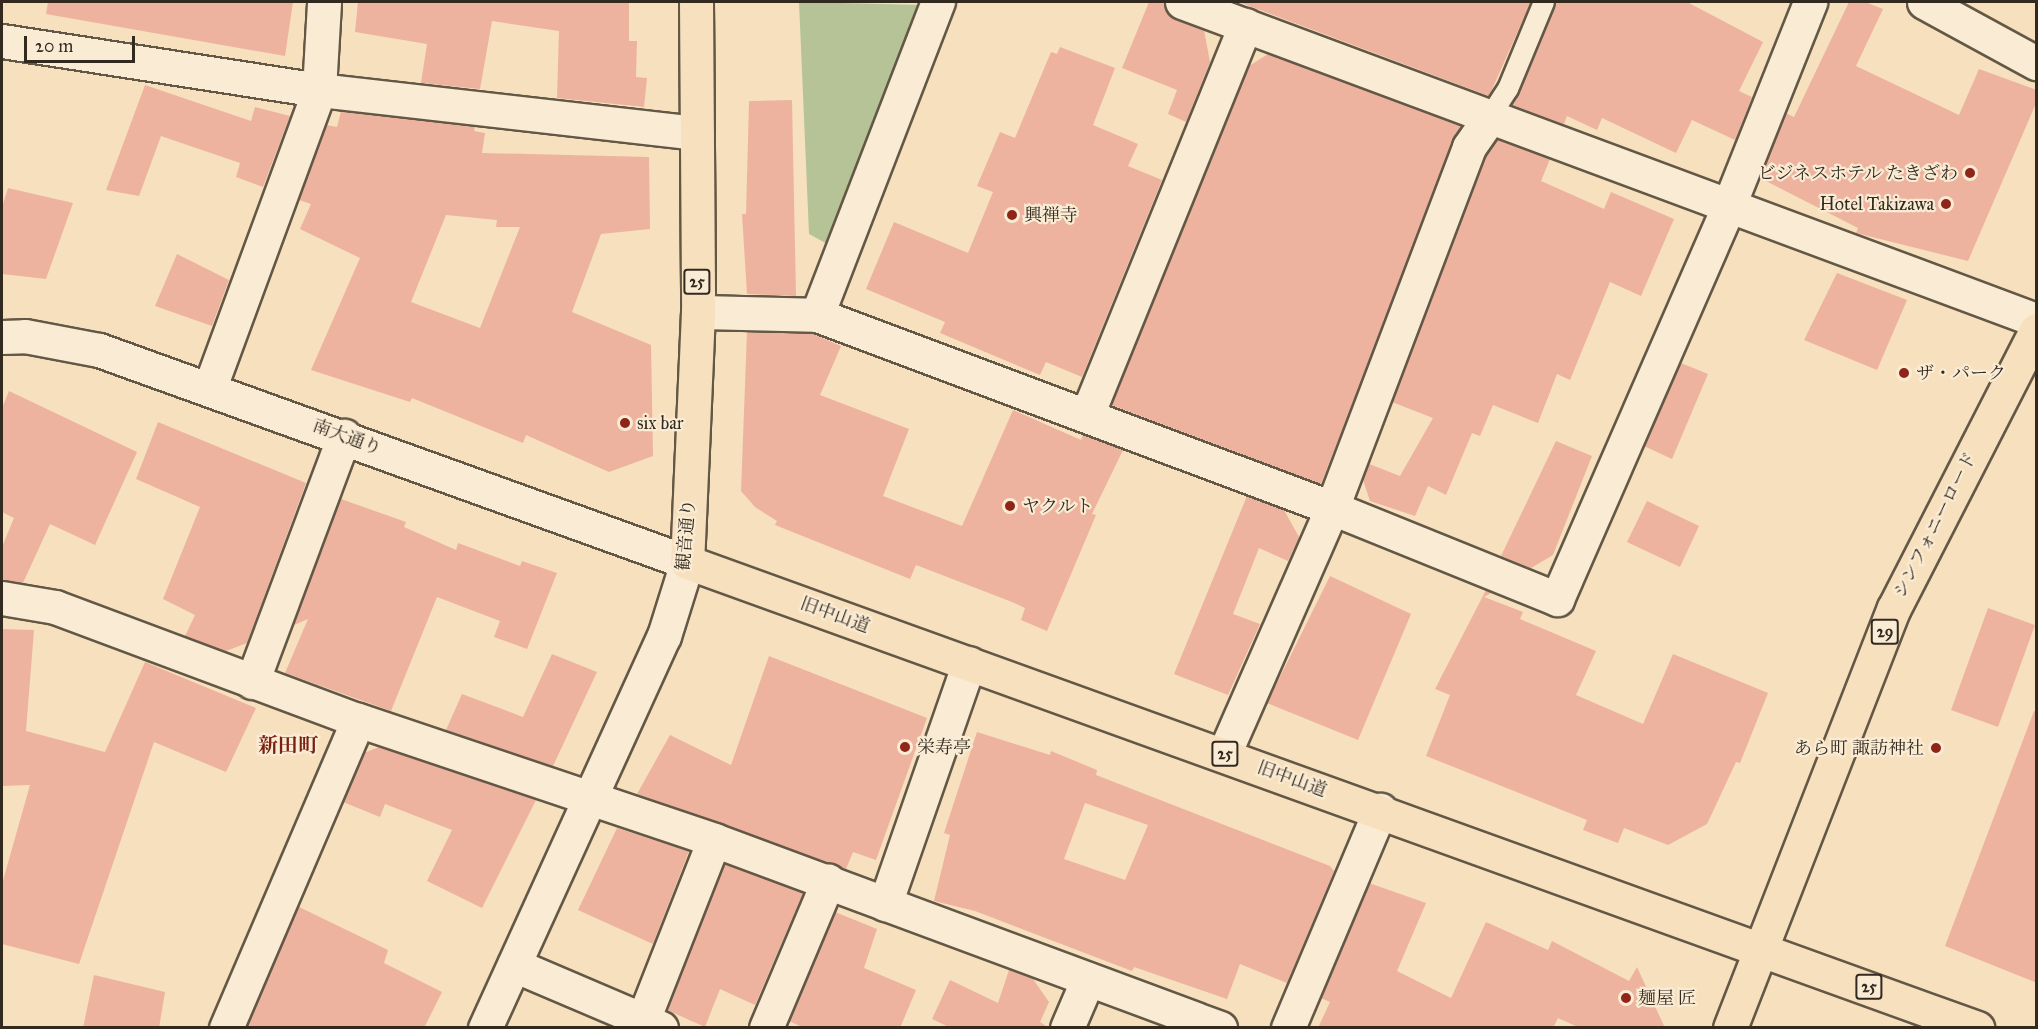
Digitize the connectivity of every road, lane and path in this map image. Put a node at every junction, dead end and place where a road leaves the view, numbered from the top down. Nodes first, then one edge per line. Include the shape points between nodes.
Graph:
1 (324, 2) edge
2 (696, 2) edge
3 (938, 2) edge
4 (1544, 2) edge
5 (1810, 2) edge
6 (1924, 2) edge
7 (1196, 4) edge
8 (1245, 25) junction
9 (2, 41) edge
10 (2037, 63) edge
11 (319, 90) junction
12 (1489, 118) junction
13 (697, 133) junction
14 (1728, 205) junction
15 (698, 312) junction
16 (817, 315) junction
17 (2037, 320) edge
18 (2037, 330) edge
19 (2, 337) edge
20 (210, 387) junction
21 (1087, 415) junction
22 (344, 436) junction
23 (1332, 508) junction
24 (687, 562) junction
25 (2, 598) edge
26 (969, 663) junction
27 (252, 682) junction
28 (358, 720) junction
29 (1224, 754) junction
30 (591, 796) junction
31 (1380, 810) junction
32 (714, 840) junction
33 (828, 881) junction
34 (885, 904) junction
35 (1762, 947) junction
36 (514, 965) junction
37 (1088, 979) junction
38 (652, 1024) edge
39 (226, 1028) edge
40 (485, 1028) edge
41 (766, 1028) edge
42 (1067, 1028) edge
43 (1220, 1028) edge
44 (1288, 1028) edge
45 (1730, 1028) edge
46 (1977, 1028) edge

1 - 11 street
2 - 13 main road, 観音通り / 25
3 - 16 street
4 - 12 lane via 1508,89
5 - 14 street
6 - 10 street
7 - 8 street
8 - 12 street
8 - 21 street
9 - 11 street
11 - 13 street
11 - 20 street
12 - 14 street
12 - 23 street via 1469,147
13 - 15 main road, 観音通り / 25
14 - 17 street
14 - 23 street via 1557,599
15 - 16 street
15 - 24 main road, 観音通り / 25
16 - 21 street
18 - 35 main road, シンフォニーロード / 29 via 1894,608
19 - 20 street, 南大通り via 25,336 99,350
20 - 22 street, 南大通り
21 - 23 street
22 - 24 street, 南大通り
22 - 27 street
23 - 29 street
24 - 26 main road, 旧中山道 / 25
24 - 30 street, 観音通り via 664,636
25 - 27 street via 55,607
26 - 29 main road, 旧中山道 / 25
26 - 34 street
27 - 28 street
28 - 30 street
28 - 39 street
29 - 31 main road, 旧中山道 / 25
30 - 32 street
30 - 36 street, 観音通り
31 - 35 main road, 旧中山道 / 25
31 - 44 street
32 - 33 street
32 - 38 street
33 - 34 street
33 - 41 street
34 - 37 street
35 - 45 main road, シンフォニーロード
35 - 46 main road, 25
36 - 38 street
36 - 40 street, 観音通り
37 - 42 street
37 - 43 street

